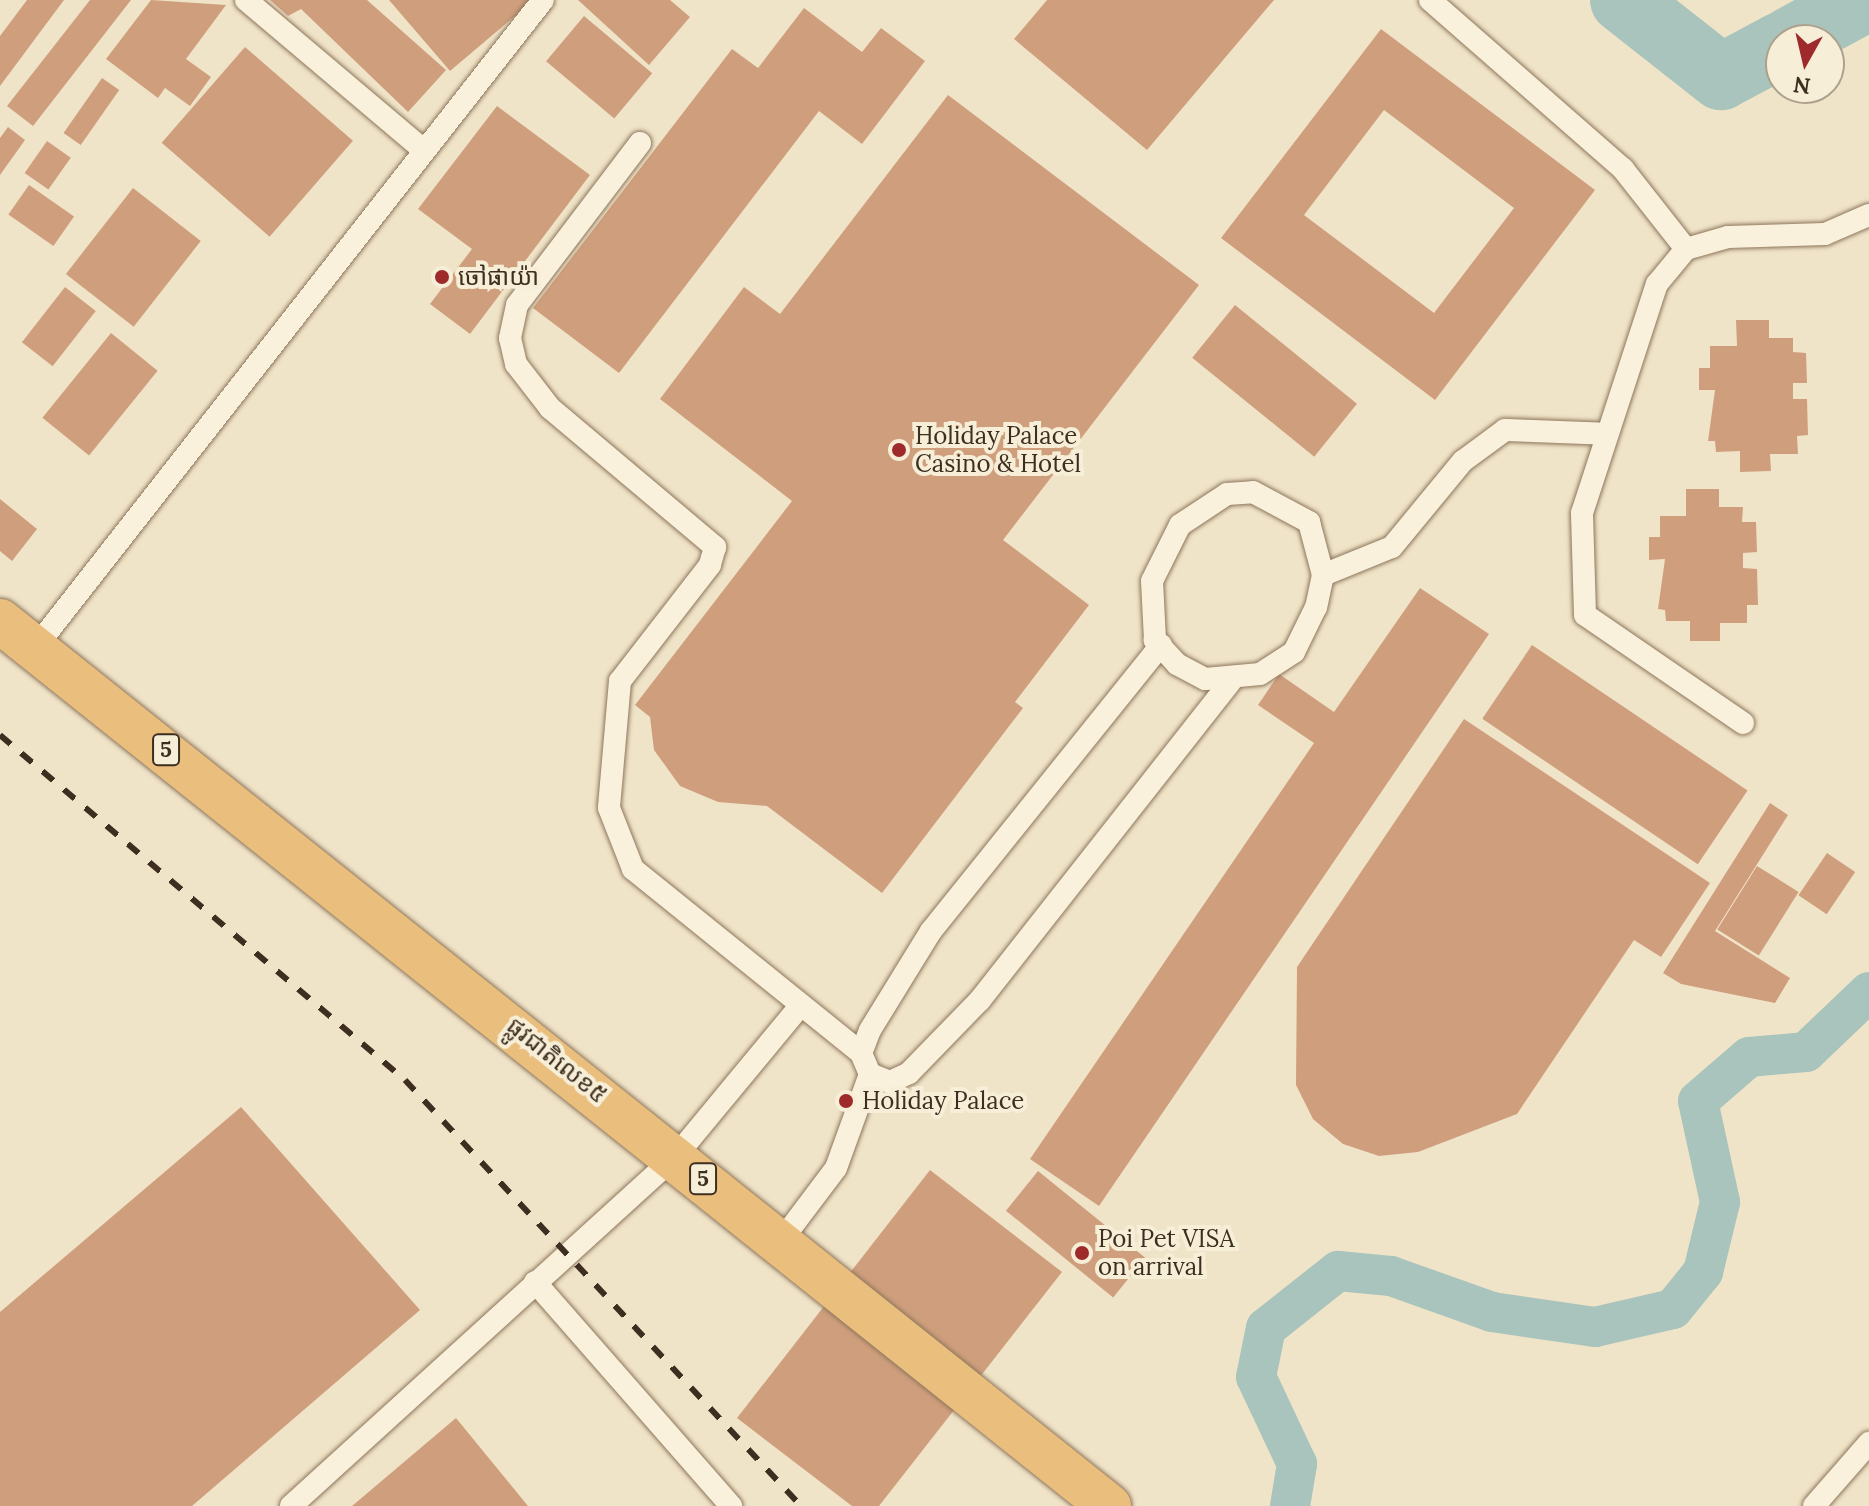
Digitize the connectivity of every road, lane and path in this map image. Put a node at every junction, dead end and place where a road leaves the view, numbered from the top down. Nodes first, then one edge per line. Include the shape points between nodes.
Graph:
1 (246, 0) edge
2 (543, 0) edge
3 (1430, 0) edge
4 (640, 143) dead end
5 (421, 148) junction
6 (1869, 215) edge
7 (1686, 249) junction
8 (1607, 434) junction
9 (1323, 575) junction
10 (0, 621) edge
11 (1161, 645) junction
12 (35, 648) junction
13 (1232, 680) junction
14 (1743, 723) dead end
15 (800, 1006) junction
16 (866, 1064) junction
17 (676, 1156) junction
18 (781, 1241) junction
19 (535, 1282) junction
20 (1869, 1443) edge
21 (291, 1506) edge
22 (731, 1506) edge
23 (1109, 1506) edge
24 (1814, 1506) edge

1 - 5 lane
2 - 5 lane
3 - 7 lane via 1623,169
4 - 15 lane via 517,305 510,338 516,364 550,408 715,547 710,565 620,681 609,808 633,869
5 - 12 lane
6 - 7 lane via 1825,234 1728,237
7 - 8 lane via 1657,284
8 - 9 lane via 1505,430 1463,461 1392,547
8 - 14 lane via 1582,513 1585,615
9 - 11 lane via 1309,522 1253,492 1227,494 1191,515 1162,550 1152,581
9 - 13 lane via 1294,652 1260,674
10 - 12 highway, ផ្លូវជាតិលេខ៥ / 5
11 - 13 lane via 1205,679
11 - 16 lane via 931,931
12 - 17 highway, ផ្លូវជាតិលេខ៥ / 5
13 - 16 lane via 980,1000 909,1073 890,1082
15 - 16 lane
15 - 17 lane
16 - 18 lane via 836,1168
17 - 18 highway, ផ្លូវជាតិលេខ៥ / 5
17 - 19 lane
18 - 23 highway, ផ្លូវជាតិលេខ៥ / 5
19 - 21 lane
19 - 22 lane
20 - 24 lane

